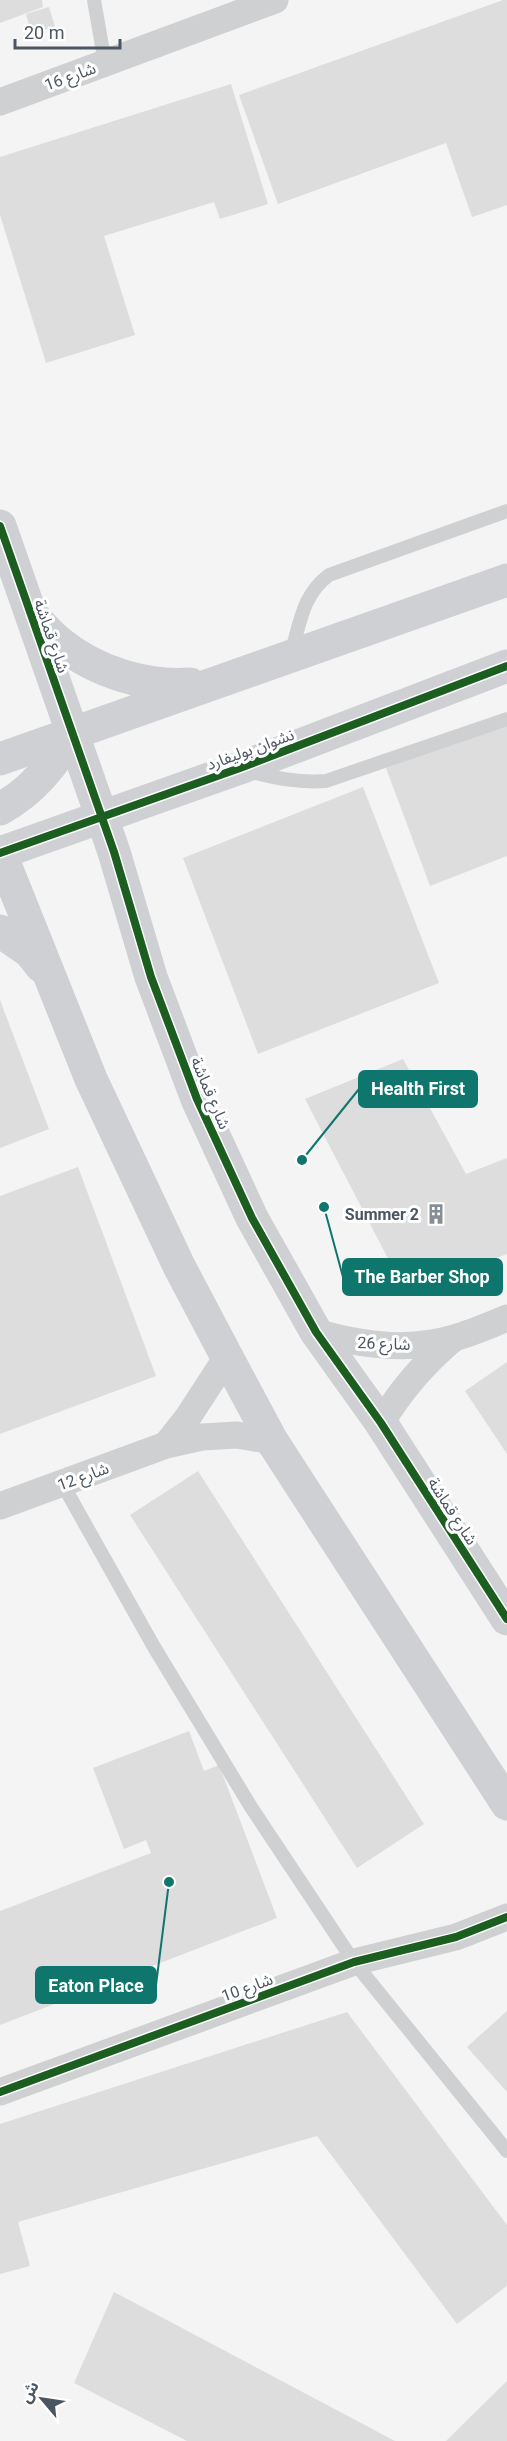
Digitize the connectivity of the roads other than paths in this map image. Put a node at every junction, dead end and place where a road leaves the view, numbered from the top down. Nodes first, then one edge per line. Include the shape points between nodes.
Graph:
1 (94, 0) edge
2 (275, 0) edge
3 (105, 63) junction
4 (0, 102) edge
5 (507, 511) edge
6 (0, 526) edge
7 (507, 580) edge
8 (28, 612) junction
9 (291, 655) junction
10 (507, 666) edge
11 (213, 682) junction
12 (507, 719) edge
13 (73, 732) junction
14 (0, 759) edge
15 (240, 768) junction
16 (0, 809) edge
17 (102, 817) junction
18 (0, 853) edge
19 (0, 931) edge
20 (50, 978) junction
21 (507, 1318) edge
22 (316, 1332) junction
23 (453, 1339) junction
24 (227, 1357) junction
25 (381, 1423) junction
26 (272, 1441) junction
27 (166, 1445) junction
28 (62, 1483) junction
29 (0, 1506) edge
30 (507, 1619) edge
31 (507, 1804) edge
32 (507, 1917) edge
33 (354, 1962) junction
34 (0, 2092) edge
35 (507, 2151) edge

1 - 3 lane
2 - 3 street, شارع 16
3 - 4 street, شارع 16
5 - 9 lane via 329,575 308,596
6 - 8 street, شارع قماشة
7 - 9 street
8 - 11 street via 60,643 99,667 136,680 174,685
8 - 13 street, شارع قماشة
9 - 11 street
10 - 15 street, نشوان بوليفارد
11 - 13 street
12 - 15 lane via 326,782 302,783
13 - 14 street
13 - 16 street via 37,782
13 - 17 street, شارع قماشة
15 - 17 street, نشوان بوليفارد
17 - 18 street, نشوان بوليفارد
17 - 22 street, شارع قماشة via 151,977 197,1099 252,1218
18 - 20 street
19 - 20 street via 30,952
20 - 24 street via 134,1173
21 - 23 street, شارع 26
22 - 23 street, شارع 26 via 349,1342 383,1346
22 - 25 street, شارع قماشة
23 - 25 street, شارع 26 via 412,1377
24 - 26 street
24 - 27 street
25 - 30 street, شارع قماشة
26 - 27 street, شارع 12 via 237,1435
26 - 31 street
27 - 28 street, شارع 12
28 - 29 street, شارع 12
28 - 33 lane via 154,1647 251,1807
32 - 33 street, شارع 10 via 456,1937
33 - 34 street, شارع 10
33 - 35 lane

